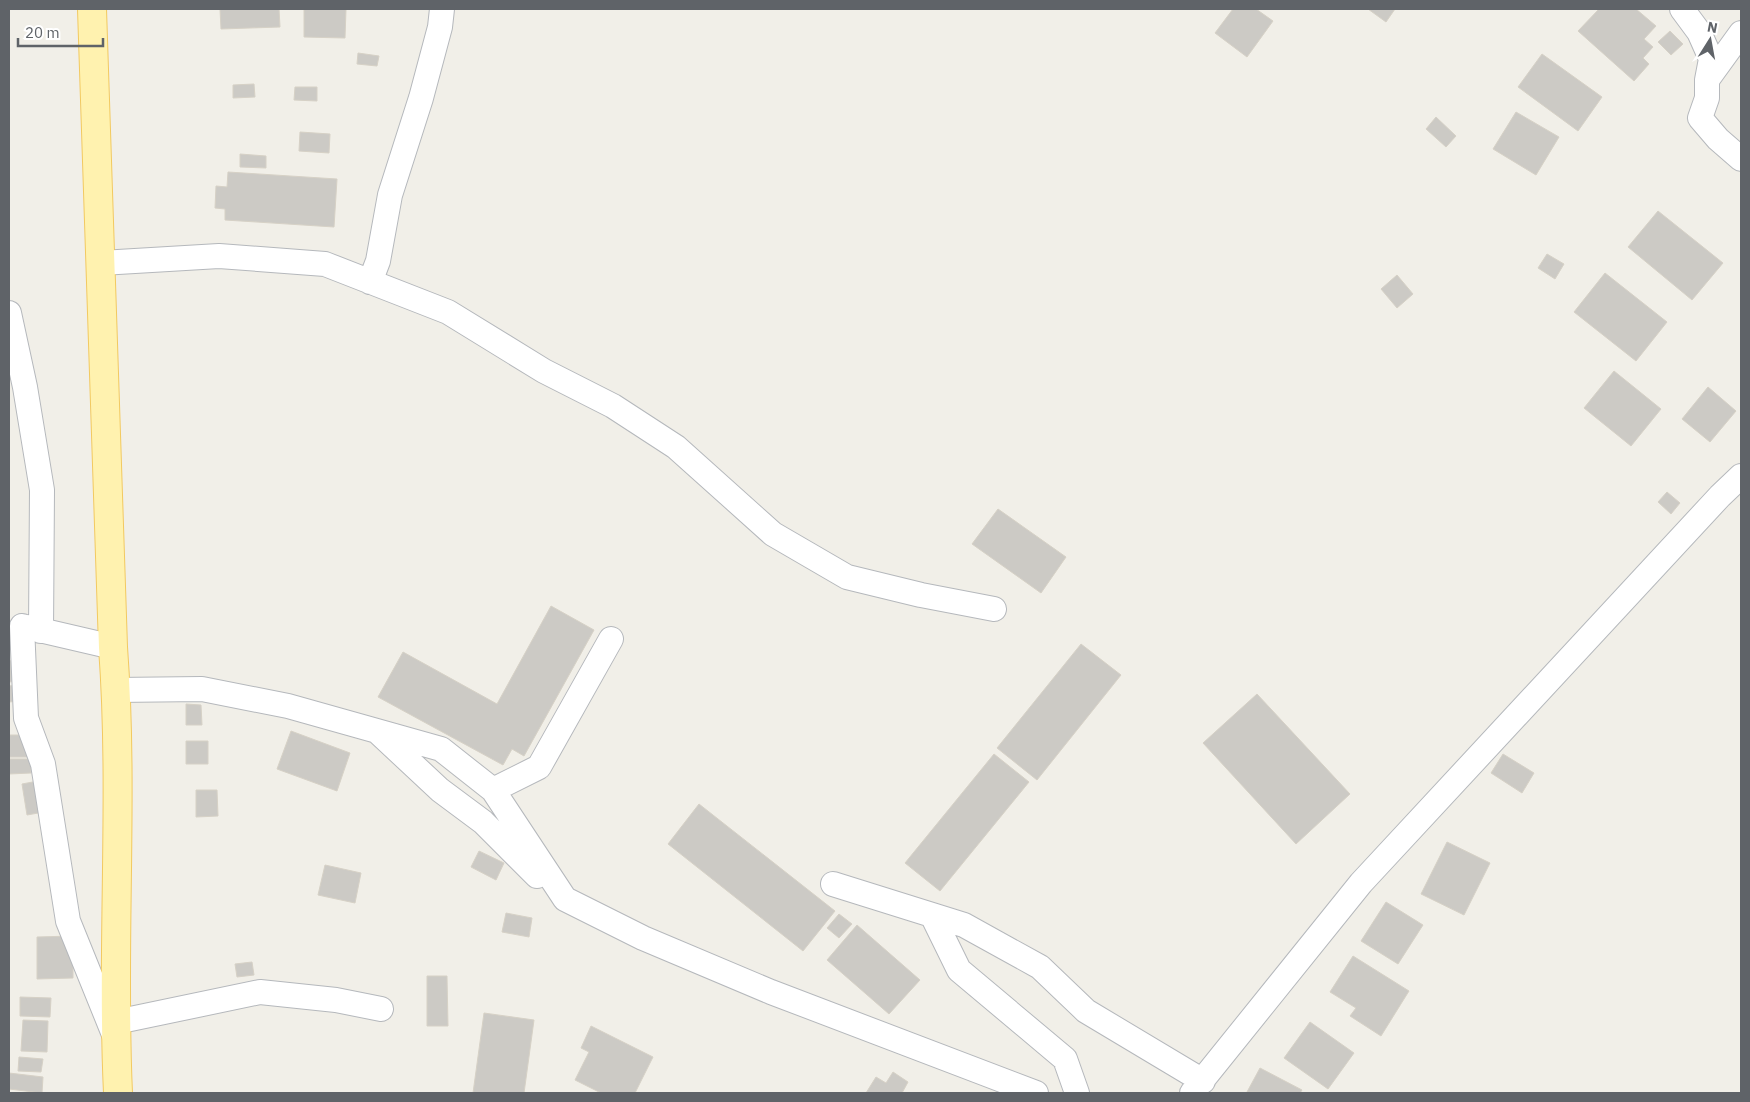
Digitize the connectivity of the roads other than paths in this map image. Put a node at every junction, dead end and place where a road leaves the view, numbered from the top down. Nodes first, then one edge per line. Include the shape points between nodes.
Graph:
1 (92, 9) edge
2 (442, 9) edge
3 (1682, 9) edge
4 (1741, 33) edge
5 (1707, 80) junction
6 (1741, 159) edge
7 (101, 263) junction
8 (370, 282) junction
9 (9, 313) edge
10 (1741, 476) edge
11 (994, 609) dead end
12 (24, 627) edge
13 (611, 639) dead end
14 (113, 647) junction
15 (116, 690) junction
16 (17, 717) edge
17 (376, 730) junction
18 (493, 790) junction
19 (833, 884) dead end
20 (565, 900) junction
21 (932, 915) junction
22 (381, 1009) dead end
23 (116, 1031) junction
24 (1198, 1087) edge
25 (118, 1093) edge
26 (1036, 1093) edge
27 (1077, 1093) edge

1 - 7 main road
2 - 8 street via 440,27 390,196 378,261
3 - 5 street via 1699,32 1711,60
4 - 5 street
5 - 6 street via 1707,98 1700,118
7 - 8 street via 228,256 324,264
7 - 14 main road
8 - 11 street via 448,312 544,371 613,406 676,447 772,534 847,577
9 - 12 street via 42,490
10 - 24 street via 1360,883
12 - 14 street
12 - 16 street
13 - 18 street via 539,766
14 - 15 main road
15 - 17 street via 202,689 288,706
15 - 23 main road
16 - 23 street via 43,764 68,921
17 - 18 street via 442,749
17 - 20 street via 440,790 483,822 528,869
18 - 20 street
19 - 21 street
20 - 26 street via 643,938 771,992
21 - 24 street via 964,925 1040,966 1086,1011
21 - 27 street via 959,970 1065,1059
22 - 23 street via 336,1000 260,992
23 - 25 main road

